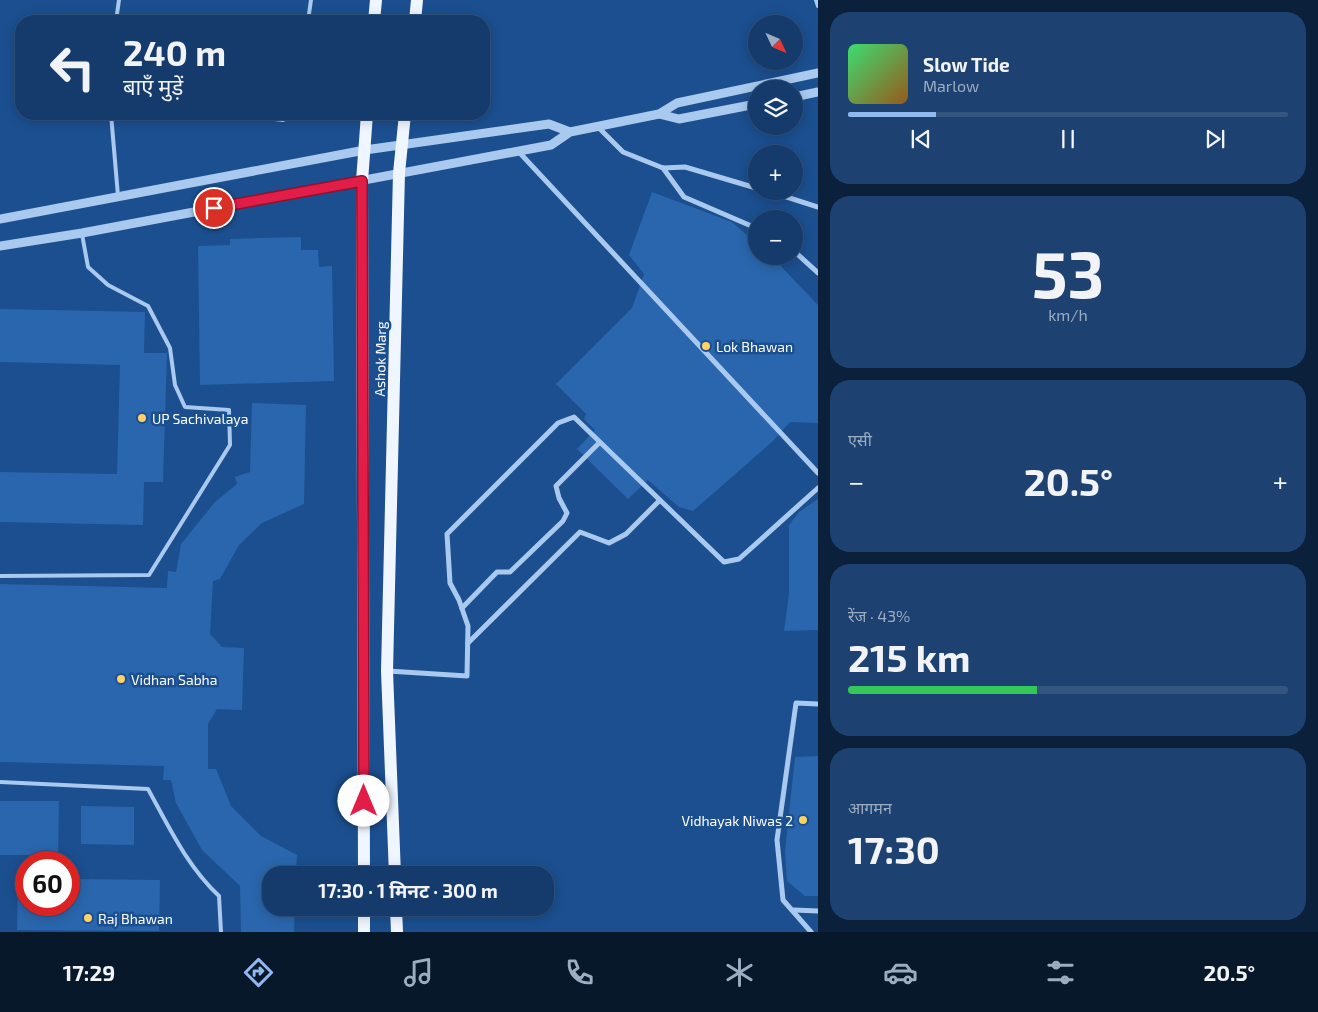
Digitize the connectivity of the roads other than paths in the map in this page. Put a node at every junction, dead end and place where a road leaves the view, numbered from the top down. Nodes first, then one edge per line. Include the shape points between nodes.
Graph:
1 (119, 0) edge
2 (311, 0) edge
3 (376, 0) edge
4 (417, 0) edge
5 (816, 0) edge
6 (818, 6) edge
7 (117, 15) edge
8 (309, 15) edge
9 (375, 15) edge
10 (416, 15) edge
11 (818, 73) edge
12 (818, 92) edge
13 (803, 95) edge
14 (748, 106) edge
15 (659, 114) junction
16 (112, 120) edge
17 (368, 120) edge
18 (404, 120) edge
19 (597, 126) junction
20 (570, 132) junction
21 (402, 145) junction
22 (365, 150) junction
23 (518, 151) junction
24 (663, 168) junction
25 (399, 173) junction
26 (362, 181) junction
27 (748, 186) edge
28 (118, 196) junction
29 (796, 200) edge
30 (818, 207) edge
31 (0, 219) edge
32 (748, 225) edge
33 (82, 233) junction
34 (0, 246) edge
35 (803, 259) edge
36 (818, 272) edge
37 (599, 443) junction
38 (818, 473) edge
39 (818, 488) edge
40 (659, 500) junction
41 (0, 576) edge
42 (462, 608) junction
43 (468, 643) junction
44 (365, 670) junction
45 (387, 671) junction
46 (818, 704) edge
47 (0, 782) edge
48 (364, 866) edge
49 (395, 866) edge
50 (794, 910) junction
51 (818, 911) edge
52 (364, 916) edge
53 (396, 916) edge
54 (221, 932) edge
55 (364, 932) edge
56 (397, 932) edge
57 (811, 932) edge

1 - 7 lane
2 - 8 lane
3 - 9 main road
4 - 10 main road
5 - 6 lane
11 - 15 street via 677,103
12 - 13 street
14 - 15 street via 678,119
15 - 19 street
16 - 28 lane
17 - 22 main road, Ashok Marg
18 - 21 main road, Ashok Marg
19 - 20 street
19 - 24 street via 623,152
20 - 21 street via 549,124
20 - 23 street via 551,145
21 - 22 street
21 - 25 main road, Ashok Marg
22 - 26 main road, Ashok Marg
22 - 28 street
23 - 25 street
23 - 38 street
24 - 27 street via 685,167
24 - 32 street via 684,197
25 - 26 street
25 - 45 main road, Ashok Marg
26 - 33 street
26 - 44 main road, Ashok Marg
28 - 31 street
29 - 30 street
33 - 34 street
33 - 41 lane via 88,267 108,285 148,306 170,348 175,384 185,407 229,410 230,445 149,575
35 - 36 street
37 - 40 street
37 - 42 street via 556,486 568,513 563,521 510,572 497,572
37 - 42 street via 574,417 558,423 447,534 450,583
39 - 40 street via 739,559 724,562
40 - 43 street via 626,534 609,543 580,532
42 - 43 street via 468,626
43 - 45 street via 468,676
44 - 45 main road
44 - 48 main road, Ashok Marg
45 - 49 main road, Ashok Marg
46 - 50 street via 796,704 777,840 783,900
47 - 54 lane via 148,789 183,853 202,880 219,896
50 - 51 street
50 - 57 street
52 - 55 main road
53 - 56 main road

